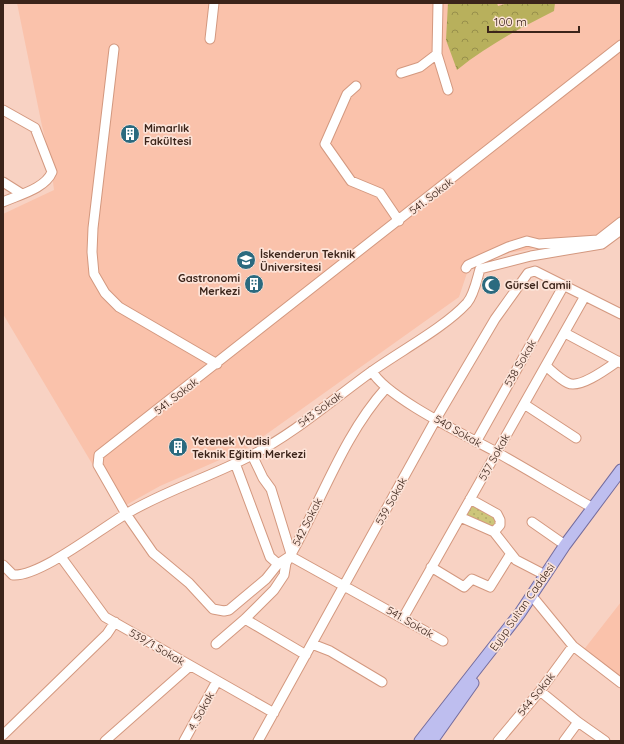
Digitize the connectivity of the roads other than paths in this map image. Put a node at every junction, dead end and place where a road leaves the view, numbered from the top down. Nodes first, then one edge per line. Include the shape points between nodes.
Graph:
1 (214, 3) edge
2 (438, 3) edge
3 (210, 39) dead end
4 (621, 45) edge
5 (114, 49) dead end
6 (436, 54) junction
7 (401, 73) dead end
8 (356, 86) dead end
9 (448, 90) dead end
10 (3, 110) edge
11 (3, 182) edge
12 (22, 194) junction
13 (3, 202) edge
14 (399, 221) junction
15 (621, 222) edge
16 (621, 230) edge
17 (547, 253) junction
18 (466, 268) dead end
19 (533, 271) junction
20 (564, 285) junction
21 (585, 296) junction
22 (621, 314) edge
23 (565, 333) junction
24 (620, 362) edge
25 (217, 364) junction
26 (546, 366) junction
27 (372, 371) junction
28 (386, 388) junction
29 (524, 404) junction
30 (436, 419) junction
31 (576, 438) dead end
32 (476, 442) junction
33 (496, 452) junction
34 (252, 456) junction
35 (235, 463) junction
36 (621, 470) edge
37 (470, 499) junction
38 (593, 508) junction
39 (126, 514) junction
40 (460, 517) junction
41 (532, 522) dead end
42 (494, 532) junction
43 (566, 545) junction
44 (290, 555) junction
45 (510, 555) junction
46 (61, 557) junction
47 (278, 564) junction
48 (3, 565) edge
49 (431, 568) junction
50 (545, 575) junction
51 (345, 585) junction
52 (532, 596) junction
53 (403, 618) junction
54 (245, 619) junction
55 (115, 622) junction
56 (443, 641) dead end
57 (216, 644) dead end
58 (312, 644) junction
59 (573, 646) junction
60 (306, 655) junction
61 (484, 659) junction
62 (190, 666) junction
63 (217, 681) junction
64 (382, 682) dead end
65 (621, 683) edge
66 (540, 691) junction
67 (274, 713) junction
68 (578, 722) junction
69 (3, 735) edge
70 (106, 741) edge
71 (184, 741) edge
72 (258, 741) edge
73 (420, 741) edge
74 (432, 741) edge
75 (498, 741) edge
76 (564, 741) edge
77 (605, 741) edge

1 - 3 street
2 - 6 street
4 - 14 street, 541. Sokak
5 - 25 street via 93,228 94,274 105,293 119,307
6 - 7 street via 420,67
6 - 9 street
8 - 14 street via 347,94 326,144 351,181 380,193
10 - 12 street via 34,128 52,172 49,179
11 - 12 street
12 - 13 street
14 - 25 street, 541. Sokak
15 - 18 street via 598,240 539,244 527,241 508,246 468,264
16 - 17 street, 543 Sokak via 602,244
17 - 19 street, 539 Sokak
17 - 27 street, 543 Sokak via 480,269 468,302 448,319
19 - 20 street
19 - 30 street, 539 Sokak via 528,273 495,319
20 - 21 street
20 - 32 street, 538 Sokak
21 - 22 street
21 - 23 street, 537 Sokak
23 - 24 street
23 - 26 street, 537 Sokak
24 - 26 street via 575,385 569,384
25 - 39 street, 541. Sokak via 100,455 98,465
26 - 29 street, 537 Sokak
27 - 28 street, 540 Sokak
27 - 34 street, 543 Sokak via 280,439
28 - 30 street, 540 Sokak
28 - 44 street, 542 Sokak via 360,423
29 - 31 street
29 - 33 street, 537 Sokak
30 - 32 street, 540 Sokak
30 - 51 street, 539 Sokak
32 - 33 street, 540 Sokak
33 - 37 street, 537 Sokak
33 - 38 street, 540 Sokak
34 - 35 street, 543 Sokak
34 - 44 street via 271,489
35 - 39 street, 543 Sokak via 164,493
35 - 47 street via 270,557
36 - 38 main road, Eyüp Sultan Caddesi
37 - 40 street, 537 Sokak
37 - 42 street via 496,514 500,524
38 - 43 main road, Eyüp Sultan Caddesi
39 - 46 street, 543 Sokak
39 - 47 street, 541. Sokak via 153,553 189,583 213,609 229,610 266,579
40 - 42 street
40 - 49 street, 537 Sokak
41 - 43 street
42 - 45 street
43 - 50 main road, Eyüp Sultan Caddesi
44 - 47 street, 541. Sokak
44 - 51 street, 541. Sokak
44 - 54 street, 542 Sokak via 284,575 274,590
45 - 49 street via 490,587 472,578 464,587
45 - 50 street
46 - 48 street, 543 Sokak via 21,576 13,575
46 - 55 street, 539/1 Sokak via 105,617
49 - 53 street, 537 Sokak
50 - 52 main road, Eyüp Sultan Caddesi
51 - 53 street, 541. Sokak
51 - 58 street, 539 Sokak
52 - 59 street
52 - 61 main road, Eyüp Sultan Caddesi
53 - 56 street, 541. Sokak
54 - 57 street, 542 Sokak
54 - 60 street
55 - 62 street, 539/1 Sokak
55 - 69 street via 107,634
58 - 60 street, 539 Sokak
58 - 64 street via 330,651
59 - 65 street
59 - 66 street, 544 Sokak
60 - 67 street, 539 Sokak
61 - 73 main road, Eyüp Sultan Caddesi
61 - 74 main road via 479,674
62 - 63 street, 539/1 Sokak
62 - 70 street
63 - 67 street, 539/1 Sokak
63 - 71 street, 4. Sokak
66 - 68 street
66 - 75 street, 544 Sokak
67 - 72 street, 539 Sokak
68 - 76 street
68 - 77 street

